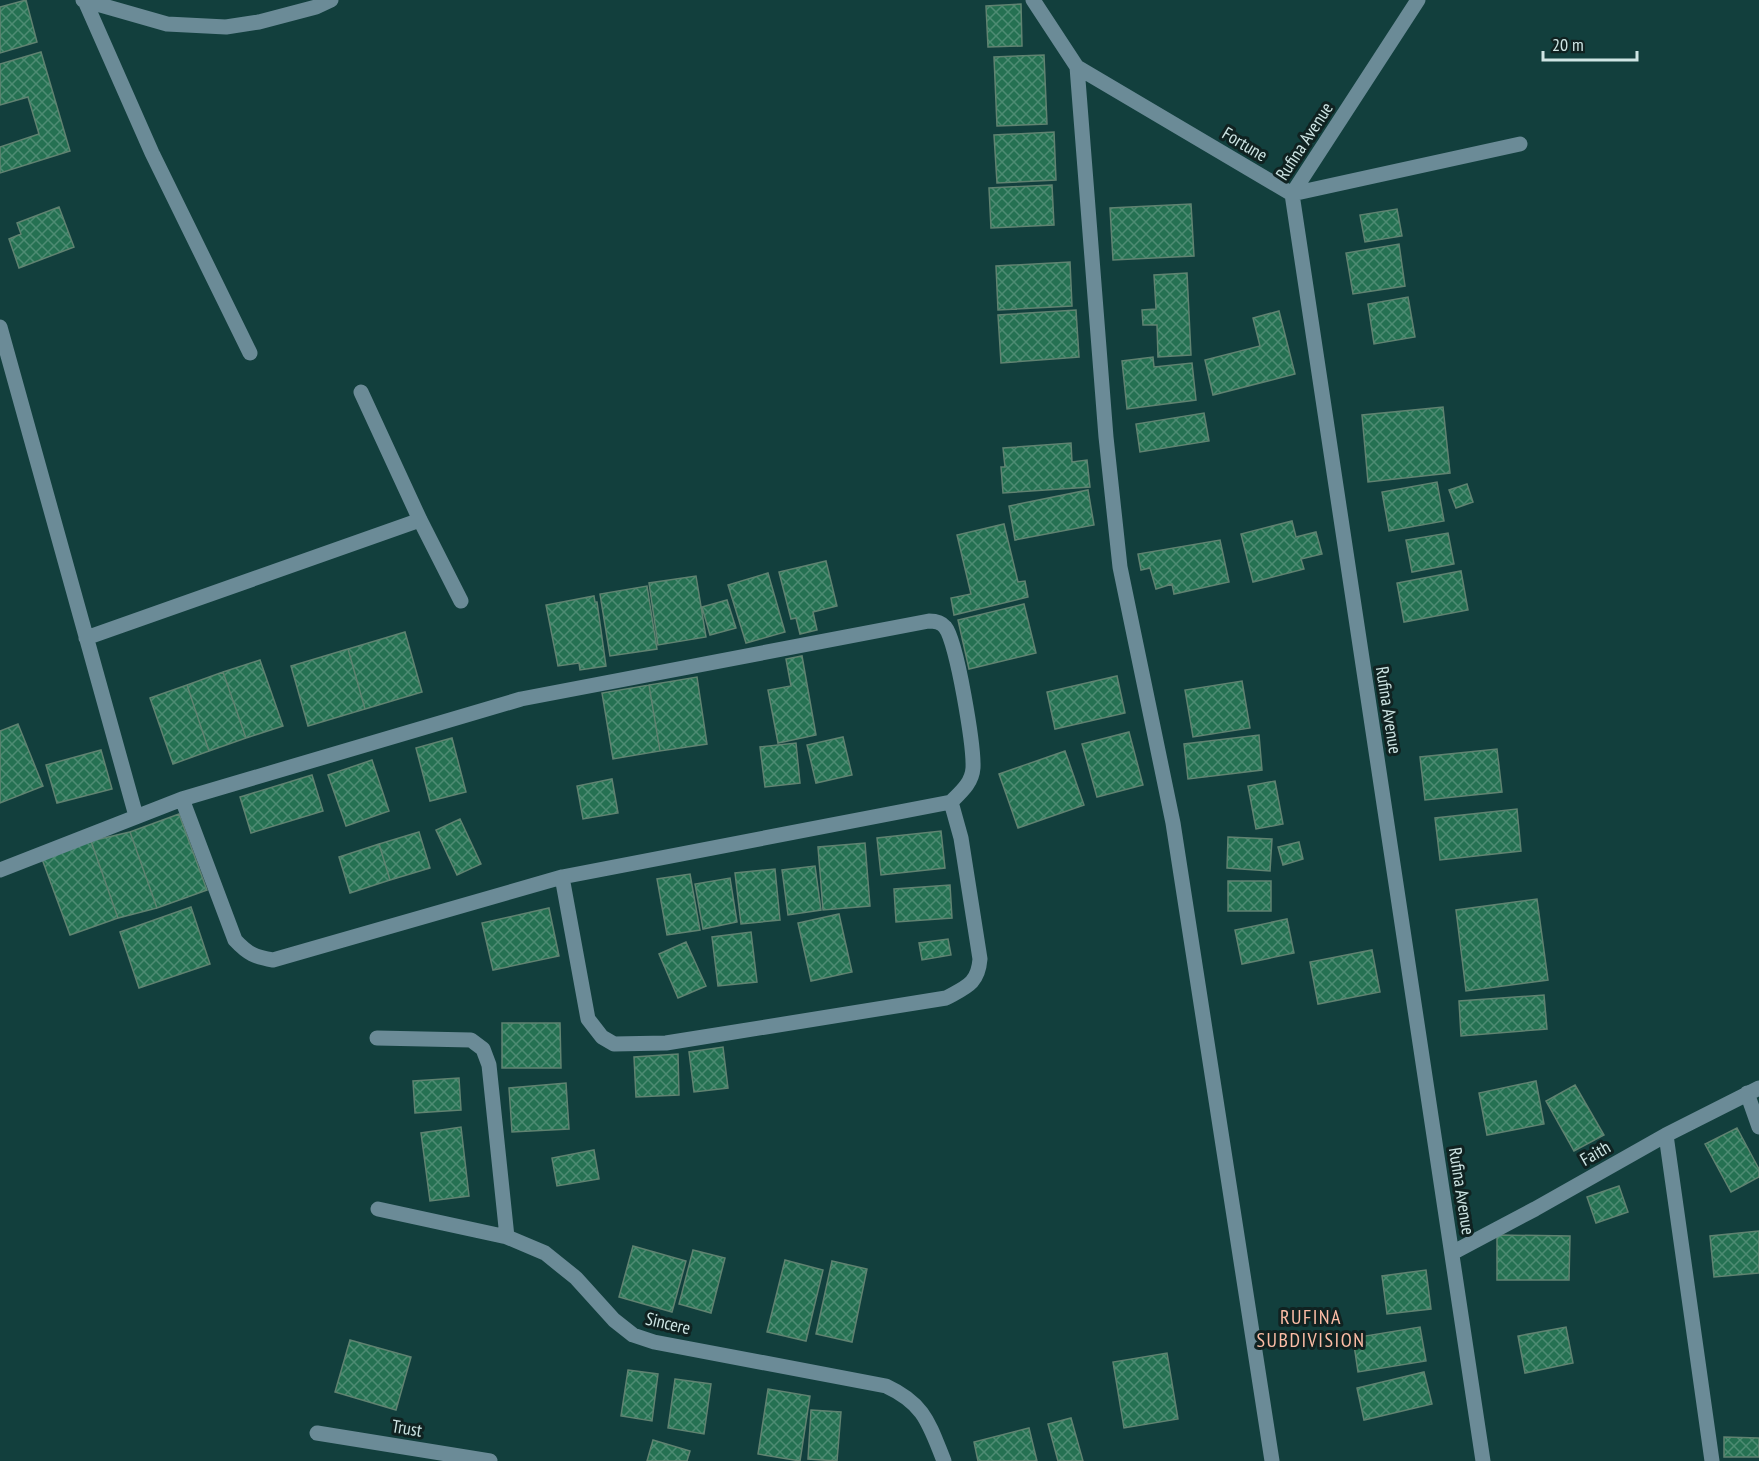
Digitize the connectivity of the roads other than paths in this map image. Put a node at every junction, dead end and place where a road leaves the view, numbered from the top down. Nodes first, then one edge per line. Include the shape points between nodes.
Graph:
1 (331, 0) edge
2 (1033, 0) edge
3 (1418, 0) edge
4 (84, 1) edge
5 (1077, 67) junction
6 (1520, 144) dead end
7 (1292, 194) junction
8 (0, 327) edge
9 (250, 353) dead end
10 (361, 392) dead end
11 (420, 520) junction
12 (462, 601) dead end
13 (87, 638) junction
14 (182, 799) junction
15 (951, 802) junction
16 (136, 816) junction
17 (0, 870) edge
18 (562, 877) junction
19 (377, 1038) dead end
20 (1753, 1090) edge
21 (1759, 1127) edge
22 (1666, 1135) junction
23 (378, 1209) dead end
24 (507, 1237) junction
25 (1452, 1253) junction
26 (317, 1433) dead end
27 (490, 1461) edge
28 (944, 1461) edge
29 (1272, 1461) edge
30 (1483, 1461) edge
31 (1712, 1461) edge

1 - 4 street via 259,22 226,27 166,24
2 - 5 street, Fortune
3 - 7 street, Rufina Avenue
4 - 9 street via 152,153
5 - 7 street, Fortune
5 - 29 street via 1120,567 1173,823
6 - 7 street
7 - 25 street, Rufina Avenue
8 - 13 street
10 - 11 street
11 - 12 street
11 - 13 street
13 - 16 street
14 - 15 street via 521,699 937,621 951,640 967,711 973,769 968,786
14 - 16 street
14 - 18 street via 235,940 244,951 257,957 273,960
15 - 18 street
15 - 18 street via 961,838 980,959 979,972 969,986 946,998 666,1043 614,1044 602,1037 588,1018
16 - 17 street
19 - 24 street via 471,1040 483,1049 489,1065
20 - 21 street
20 - 22 street, Faith
22 - 25 street, Faith
22 - 31 street
23 - 24 street, Sincere
24 - 28 street, Sincere via 544,1253 576,1278 633,1335 886,1386 902,1393 926,1416
25 - 30 street, Rufina Avenue
26 - 27 street, Trust

